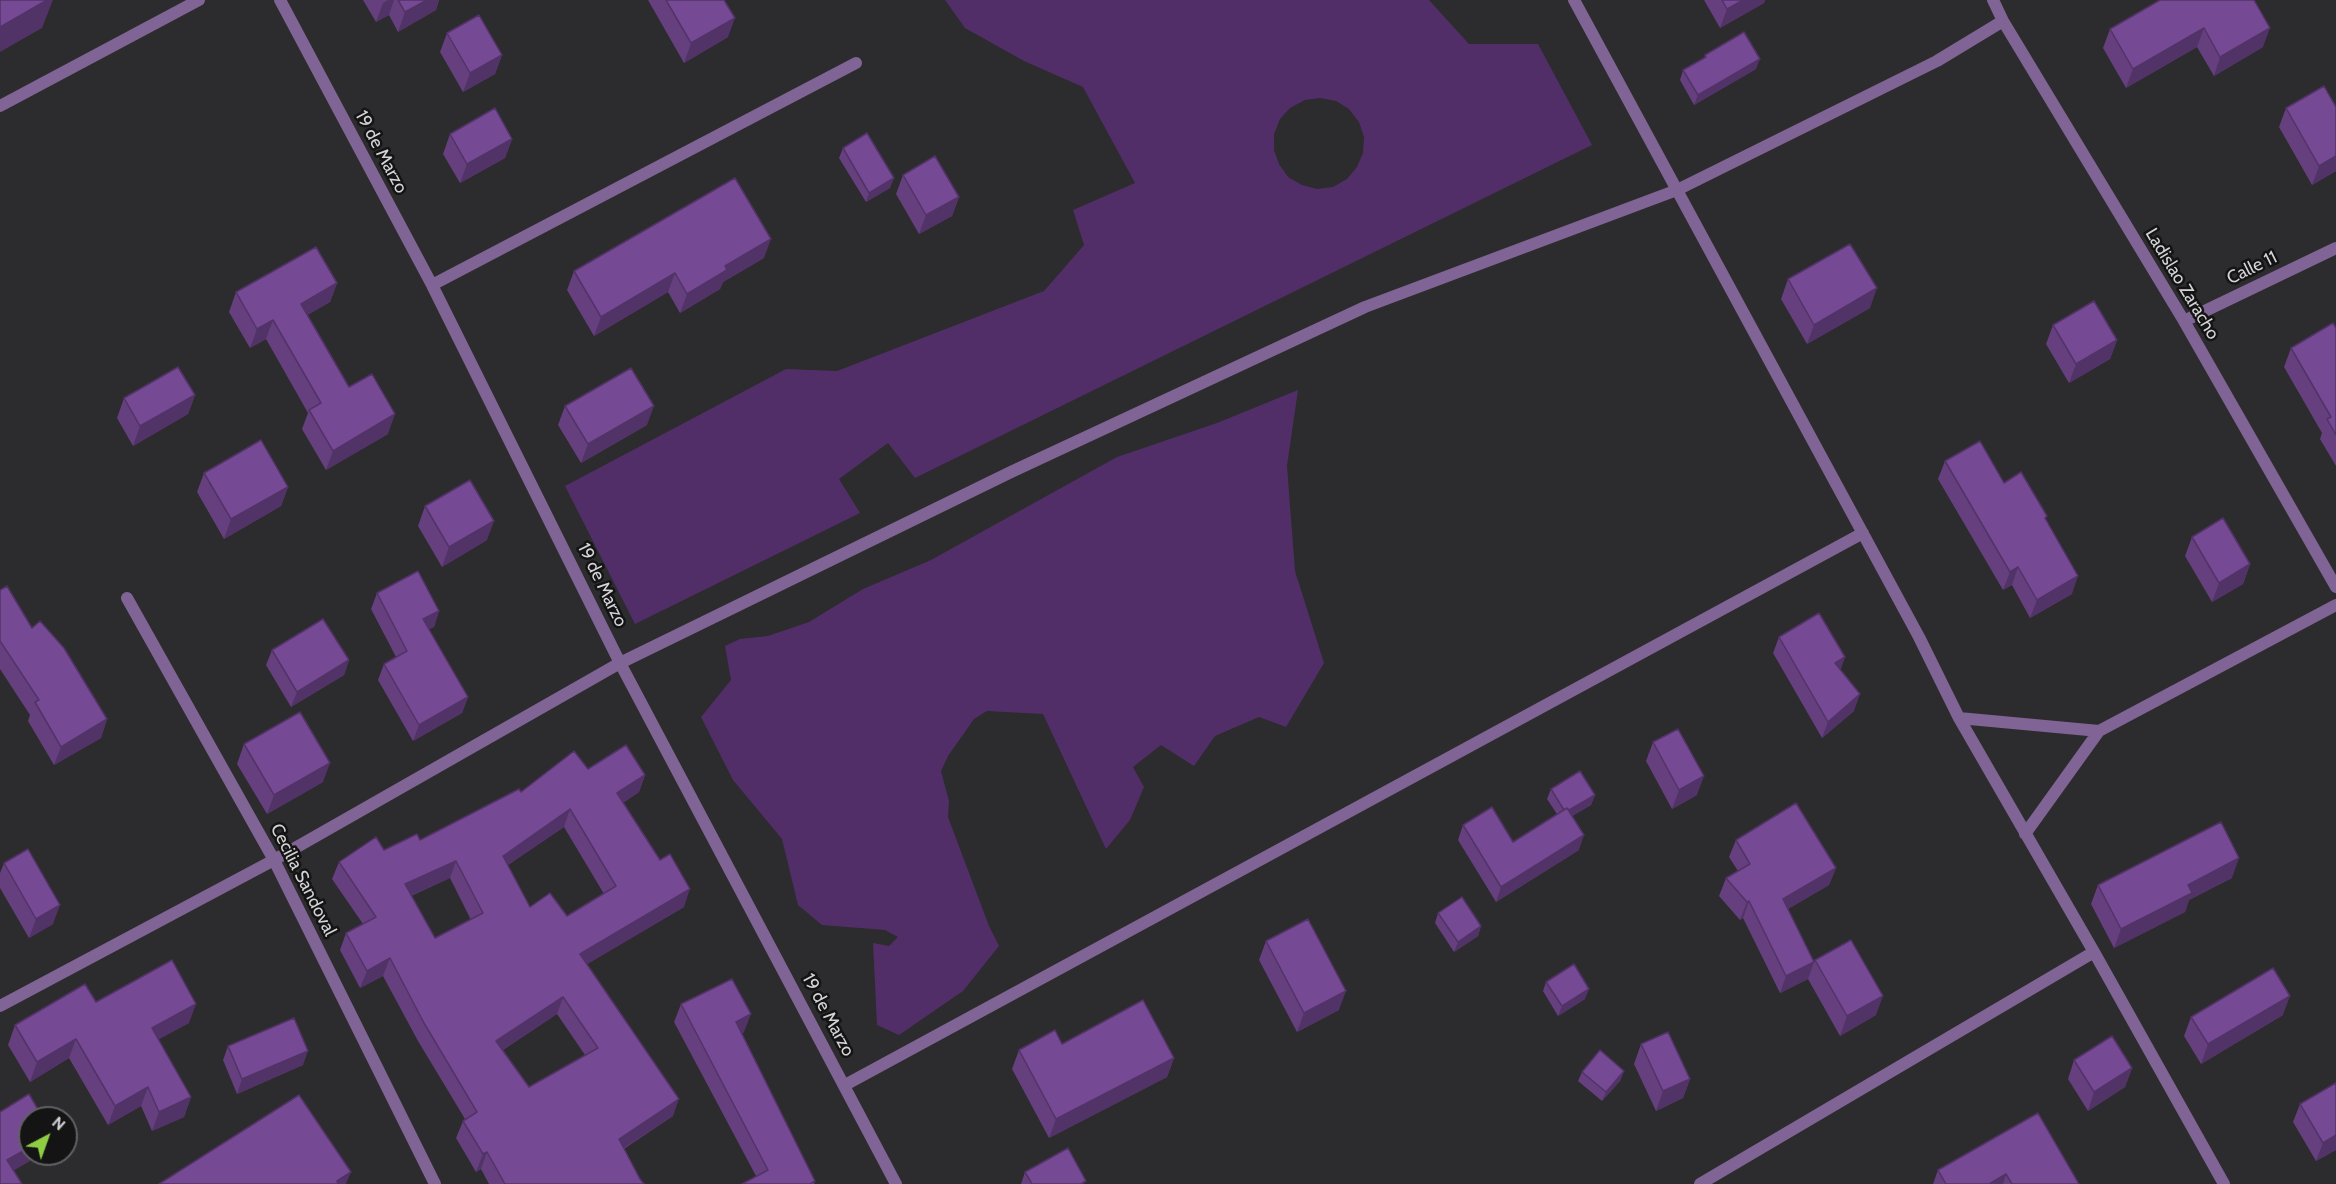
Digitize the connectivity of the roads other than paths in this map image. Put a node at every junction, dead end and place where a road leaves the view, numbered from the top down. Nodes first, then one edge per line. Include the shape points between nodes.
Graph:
1 (199, 0) edge
2 (280, 0) edge
3 (1574, 0) edge
4 (1993, 0) edge
5 (2003, 21) junction
6 (856, 63) dead end
7 (0, 106) edge
8 (1677, 190) junction
9 (2336, 248) edge
10 (432, 285) junction
11 (2184, 321) junction
12 (1863, 533) junction
13 (2336, 587) edge
14 (127, 598) dead end
15 (2336, 605) edge
16 (620, 663) junction
17 (1959, 718) junction
18 (2099, 731) junction
19 (2025, 834) junction
20 (274, 860) junction
21 (2094, 952) junction
22 (0, 1006) edge
23 (845, 1085) junction
24 (435, 1184) edge
25 (896, 1184) edge
26 (1700, 1184) edge
27 (2224, 1184) edge

1 - 7 street
2 - 10 street, 19 de Marzo
3 - 8 street
4 - 5 street, Ladislao Zaracho
5 - 8 street via 1937,61
5 - 11 street, Ladislao Zaracho
6 - 10 street
8 - 12 street
8 - 16 street via 1365,307 1022,467
9 - 11 street, Calle 11
10 - 16 street, 19 de Marzo
11 - 13 street, Ladislao Zaracho
12 - 17 street
12 - 23 street
14 - 20 street, Cecilia Sandoval
15 - 18 street
16 - 20 street
16 - 23 street, 19 de Marzo
17 - 18 street
17 - 19 street
18 - 19 street
19 - 21 street
20 - 22 street
20 - 24 street, Cecilia Sandoval
21 - 26 street
21 - 27 street
23 - 25 street, 19 de Marzo

